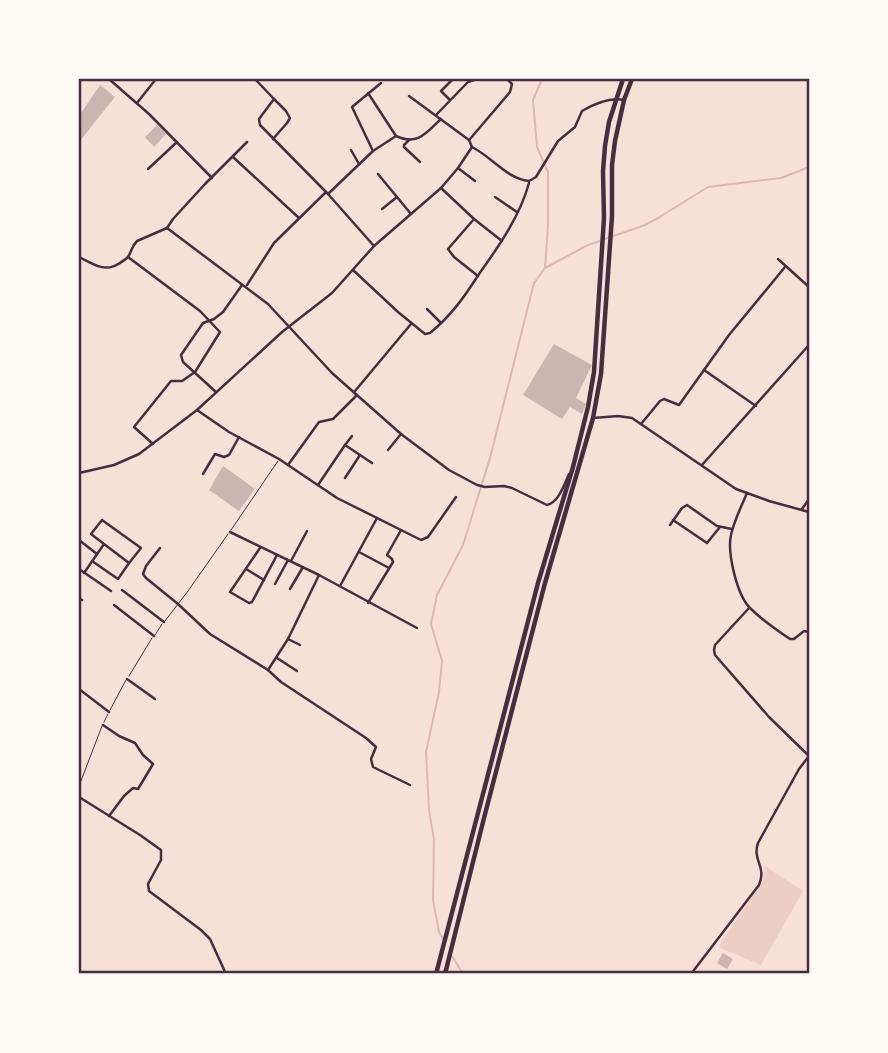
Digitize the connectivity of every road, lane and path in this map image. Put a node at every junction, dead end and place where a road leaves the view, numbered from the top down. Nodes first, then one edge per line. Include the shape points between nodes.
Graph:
1 (109, 79) edge
2 (156, 79) edge
3 (255, 79) edge
4 (453, 79) edge
5 (477, 79) edge
6 (507, 79) edge
7 (623, 79) edge
8 (632, 79) edge
9 (466, 80) edge
10 (381, 83) dead end
11 (368, 93) junction
12 (409, 96) dead end
13 (616, 98) junction
14 (274, 99) junction
15 (450, 100) junction
16 (624, 100) junction
17 (137, 103) junction
18 (436, 115) junction
19 (441, 119) junction
20 (396, 136) junction
21 (273, 139) junction
22 (408, 140) junction
23 (469, 140) junction
24 (177, 142) junction
25 (247, 142) dead end
26 (472, 147) junction
27 (351, 150) dead end
28 (373, 151) junction
29 (233, 157) junction
30 (420, 162) dead end
31 (359, 164) junction
32 (458, 168) junction
33 (148, 169) dead end
34 (378, 174) dead end
35 (212, 178) junction
36 (475, 181) dead end
37 (529, 181) junction
38 (441, 188) junction
39 (327, 193) junction
40 (397, 197) junction
41 (495, 197) dead end
42 (382, 209) dead end
43 (517, 212) junction
44 (411, 214) junction
45 (299, 219) junction
46 (474, 219) junction
47 (167, 228) junction
48 (502, 241) junction
49 (374, 246) junction
50 (79, 257) edge
51 (128, 257) junction
52 (778, 260) dead end
53 (785, 267) junction
54 (353, 270) junction
55 (478, 276) junction
56 (244, 285) junction
57 (809, 286) edge
58 (427, 309) dead end
59 (209, 321) junction
60 (441, 323) junction
61 (411, 324) junction
62 (288, 326) junction
63 (809, 345) edge
64 (704, 370) junction
65 (195, 372) junction
66 (216, 392) junction
67 (354, 392) junction
68 (357, 396) junction
69 (756, 406) junction
70 (197, 410) junction
71 (593, 418) junction
72 (641, 424) junction
73 (401, 434) junction
74 (352, 436) dead end
75 (239, 437) junction
76 (580, 437) junction
77 (587, 439) junction
78 (153, 444) junction
79 (345, 445) junction
80 (388, 450) dead end
81 (360, 455) junction
82 (279, 460) junction
83 (372, 463) dead end
84 (288, 465) junction
85 (702, 465) junction
86 (573, 467) junction
87 (579, 469) junction
88 (79, 473) edge
89 (203, 474) dead end
90 (345, 478) dead end
91 (318, 486) junction
92 (747, 494) junction
93 (456, 497) dead end
94 (809, 499) edge
95 (802, 509) junction
96 (809, 512) edge
97 (377, 519) junction
98 (673, 520) junction
99 (670, 525) dead end
100 (720, 527) junction
101 (732, 529) junction
102 (401, 530) junction
103 (307, 531) dead end
104 (230, 532) junction
105 (79, 540) edge
106 (104, 544) junction
107 (160, 548) dead end
108 (260, 548) junction
109 (359, 552) junction
110 (97, 554) junction
111 (278, 555) junction
112 (92, 561) junction
113 (290, 561) junction
114 (129, 563) junction
115 (303, 567) junction
116 (246, 568) junction
117 (389, 568) junction
118 (79, 569) edge
119 (84, 573) junction
120 (318, 575) junction
121 (264, 580) junction
122 (275, 584) dead end
123 (340, 586) junction
124 (290, 589) dead end
125 (122, 590) dead end
126 (111, 591) dead end
127 (368, 603) junction
128 (178, 604) junction
129 (114, 605) dead end
130 (749, 608) junction
131 (164, 622) junction
132 (417, 628) dead end
133 (809, 632) edge
134 (154, 635) junction
135 (288, 639) junction
136 (300, 645) dead end
137 (277, 658) junction
138 (268, 670) junction
139 (297, 671) dead end
140 (127, 679) junction
141 (79, 689) edge
142 (155, 699) dead end
143 (109, 712) junction
144 (103, 725) junction
145 (809, 756) edge
146 (410, 785) dead end
147 (79, 786) edge
148 (79, 797) edge
149 (109, 816) junction
150 (226, 974) edge
151 (436, 974) edge
152 (445, 974) edge
153 (691, 974) edge

1 - 17 street
2 - 17 street
3 - 14 street
4 - 15 street via 441,91
5 - 9 street
6 - 23 street via 512,84 510,92
7 - 13 highway
8 - 16 highway
9 - 15 street
10 - 11 street
11 - 20 street
11 - 28 street via 352,108
12 - 18 street
13 - 16 street
13 - 37 street via 582,111 575,127 558,141
13 - 76 highway via 605,146 594,372
14 - 21 street via 259,122
14 - 21 street via 290,118
15 - 18 street
16 - 71 highway via 612,166 601,374
17 - 24 street
18 - 19 street
19 - 22 street via 424,135
19 - 23 street
20 - 22 street
20 - 28 street
21 - 39 street
22 - 30 street via 404,148
23 - 26 street
24 - 33 street
24 - 35 street
25 - 29 street
26 - 32 street
26 - 37 street via 517,179
27 - 31 street
28 - 31 street
29 - 35 street
29 - 45 street
31 - 39 street
32 - 36 street
32 - 38 street
34 - 40 street
35 - 47 street
37 - 43 street
38 - 44 street
38 - 46 street
39 - 45 street
39 - 49 street
40 - 42 street
40 - 44 street
41 - 43 street
43 - 48 street
44 - 49 street
45 - 56 street
46 - 48 street
46 - 55 street via 448,249
47 - 51 street via 136,241
47 - 56 street
48 - 55 street
49 - 54 street
50 - 51 street via 108,269
51 - 59 street
52 - 53 street
53 - 57 street
53 - 64 street
54 - 61 street
54 - 62 street via 326,298
55 - 60 street
56 - 59 street via 223,312
56 - 62 street
58 - 60 street
59 - 65 street via 219,335
59 - 65 street via 181,355
60 - 61 street via 428,334
61 - 67 street
62 - 66 street
62 - 67 street
63 - 69 street
64 - 69 street
64 - 72 street via 679,405 664,399
65 - 66 street
65 - 78 street via 182,381 171,381 134,427
66 - 70 street
67 - 68 street
68 - 73 street
68 - 84 street via 335,418 319,422
69 - 85 street
70 - 75 street
70 - 78 street
71 - 72 street via 623,416
71 - 77 highway
72 - 85 street
73 - 80 street
73 - 86 street via 449,471 477,485 512,488 547,505 556,499
74 - 79 street
75 - 82 street
75 - 89 street via 229,455 215,454
76 - 77 highway
76 - 86 highway
77 - 87 highway
78 - 88 street via 114,465
79 - 81 street
79 - 91 street
81 - 83 street
81 - 90 street
82 - 84 street
82 - 104 lane
84 - 91 street
85 - 92 street
86 - 87 street
86 - 151 highway via 538,583
87 - 152 highway via 545,583
91 - 97 street
92 - 95 street
92 - 101 street
93 - 102 street via 426,539
94 - 95 street
95 - 96 street
97 - 102 street
97 - 109 street
98 - 99 street
98 - 100 street via 687,505
98 - 100 street via 707,543
100 - 101 street
101 - 130 street via 732,561
102 - 117 street via 387,555 393,560
103 - 113 street
104 - 108 street
104 - 128 lane
105 - 110 street
106 - 110 street
106 - 114 street
106 - 114 street via 91,534 102,520 141,548
107 - 128 street via 143,575
108 - 111 street
108 - 116 street
109 - 117 street
109 - 123 street
110 - 112 street
111 - 113 street
111 - 121 street
112 - 114 street via 118,579
112 - 119 street
113 - 115 street
113 - 122 street
115 - 120 street
115 - 124 street
116 - 121 street
116 - 121 street via 230,592 251,603
117 - 127 street
118 - 119 street
119 - 126 street
120 - 123 street
120 - 135 street
123 - 127 street
125 - 131 street
127 - 132 street
128 - 131 lane
128 - 138 street via 210,634
129 - 134 street
130 - 133 street via 791,639
130 - 145 street via 715,645 715,654
131 - 134 lane
134 - 140 lane
135 - 136 street
135 - 137 street
137 - 138 street
137 - 139 street
138 - 146 street via 375,745 373,767
140 - 142 street
140 - 143 lane
141 - 143 street
143 - 144 lane
144 - 147 lane
144 - 149 street via 135,743 153,764 138,789 124,796
145 - 153 street via 756,846 762,874 759,885
148 - 149 street
149 - 150 street via 161,850 149,891 210,939

